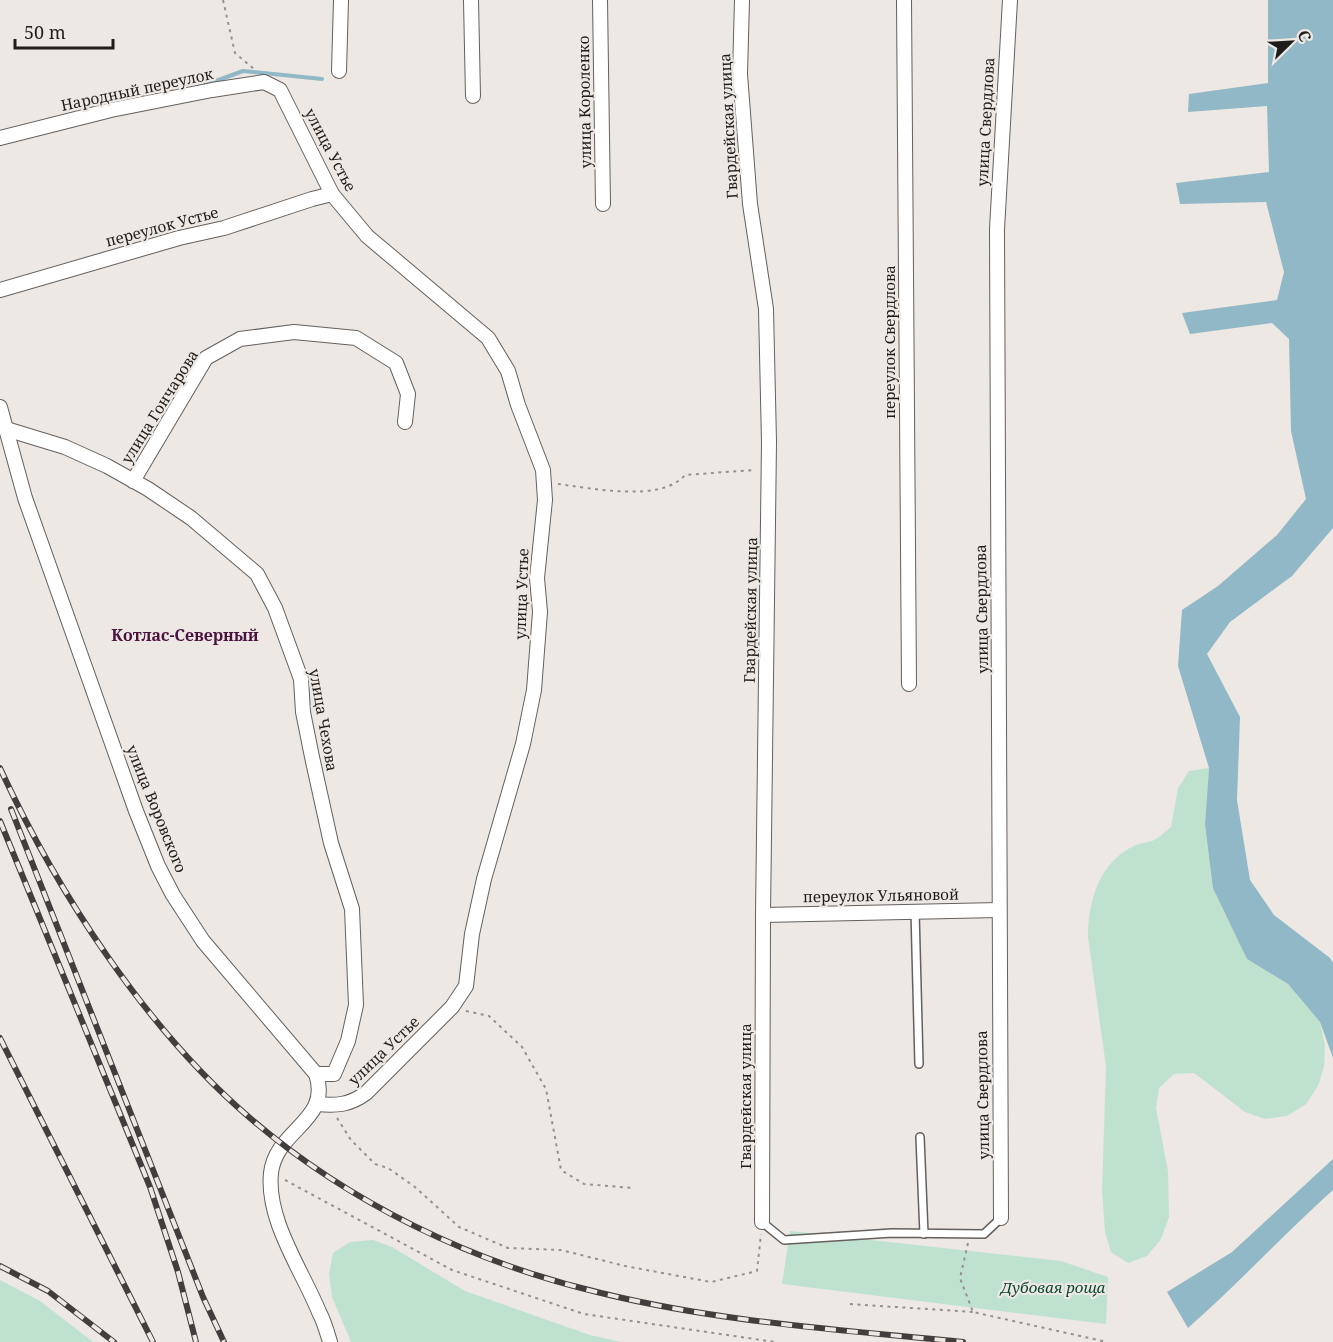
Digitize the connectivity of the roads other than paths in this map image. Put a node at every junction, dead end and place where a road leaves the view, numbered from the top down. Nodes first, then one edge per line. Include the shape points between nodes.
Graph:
1 (341, 0) edge
2 (471, 0) edge
3 (600, 0) edge
4 (742, 0) edge
5 (904, 0) edge
6 (1011, 0) edge
7 (339, 71) dead end
8 (280, 90) joint
9 (473, 96) dead end
10 (0, 138) edge
11 (332, 194) junction
12 (603, 204) dead end
13 (0, 290) edge
14 (0, 407) edge
15 (405, 422) dead end
16 (6, 429) junction
17 (133, 481) junction
18 (909, 684) dead end
19 (999, 910) junction
20 (915, 911) junction
21 (763, 915) junction
22 (919, 1064) dead end
23 (316, 1074) junction
24 (317, 1104) junction
25 (920, 1137) dead end
26 (1001, 1218) joint
27 (762, 1222) joint
28 (924, 1234) junction
29 (330, 1342) edge

1 - 7 street
2 - 9 street
3 - 12 street, улица Короленко
4 - 21 street, Гвардейская улица via 740,74 750,204 766,309 769,470
5 - 18 street, переулок Свердлова
6 - 19 street, улица Свердлова via 997,229
8 - 10 street, Народный переулок via 264,82 212,90
8 - 11 street, улица Устье
11 - 13 street, переулок Устье
11 - 24 street, улица Устье via 367,236 488,338 508,371 548,483 537,578 540,612 534,690 482,890 466,986 452,1007 356,1101 332,1106
14 - 16 street, улица Воровского
15 - 17 street, улица Гончарова via 408,394 396,363 357,338 294,332 240,339 206,358
16 - 17 street, улица Чехова via 65,447
16 - 23 street, улица Воровского via 29,509 158,866 203,941
17 - 23 street, улица Чехова via 191,518 257,574 275,608 301,679 303,712 331,843 352,909 356,960 356,1005 348,1041 334,1074
19 - 20 street, переулок Ульяновой
19 - 26 street, улица Свердлова
20 - 21 street, переулок Ульяновой
20 - 22 lane
21 - 27 street, Гвардейская улица
23 - 24 street via 320,1085
24 - 29 street via 282,1144 271,1172 271,1192 281,1229
25 - 28 lane
26 - 28 lane via 984,1234
27 - 28 lane via 784,1240

